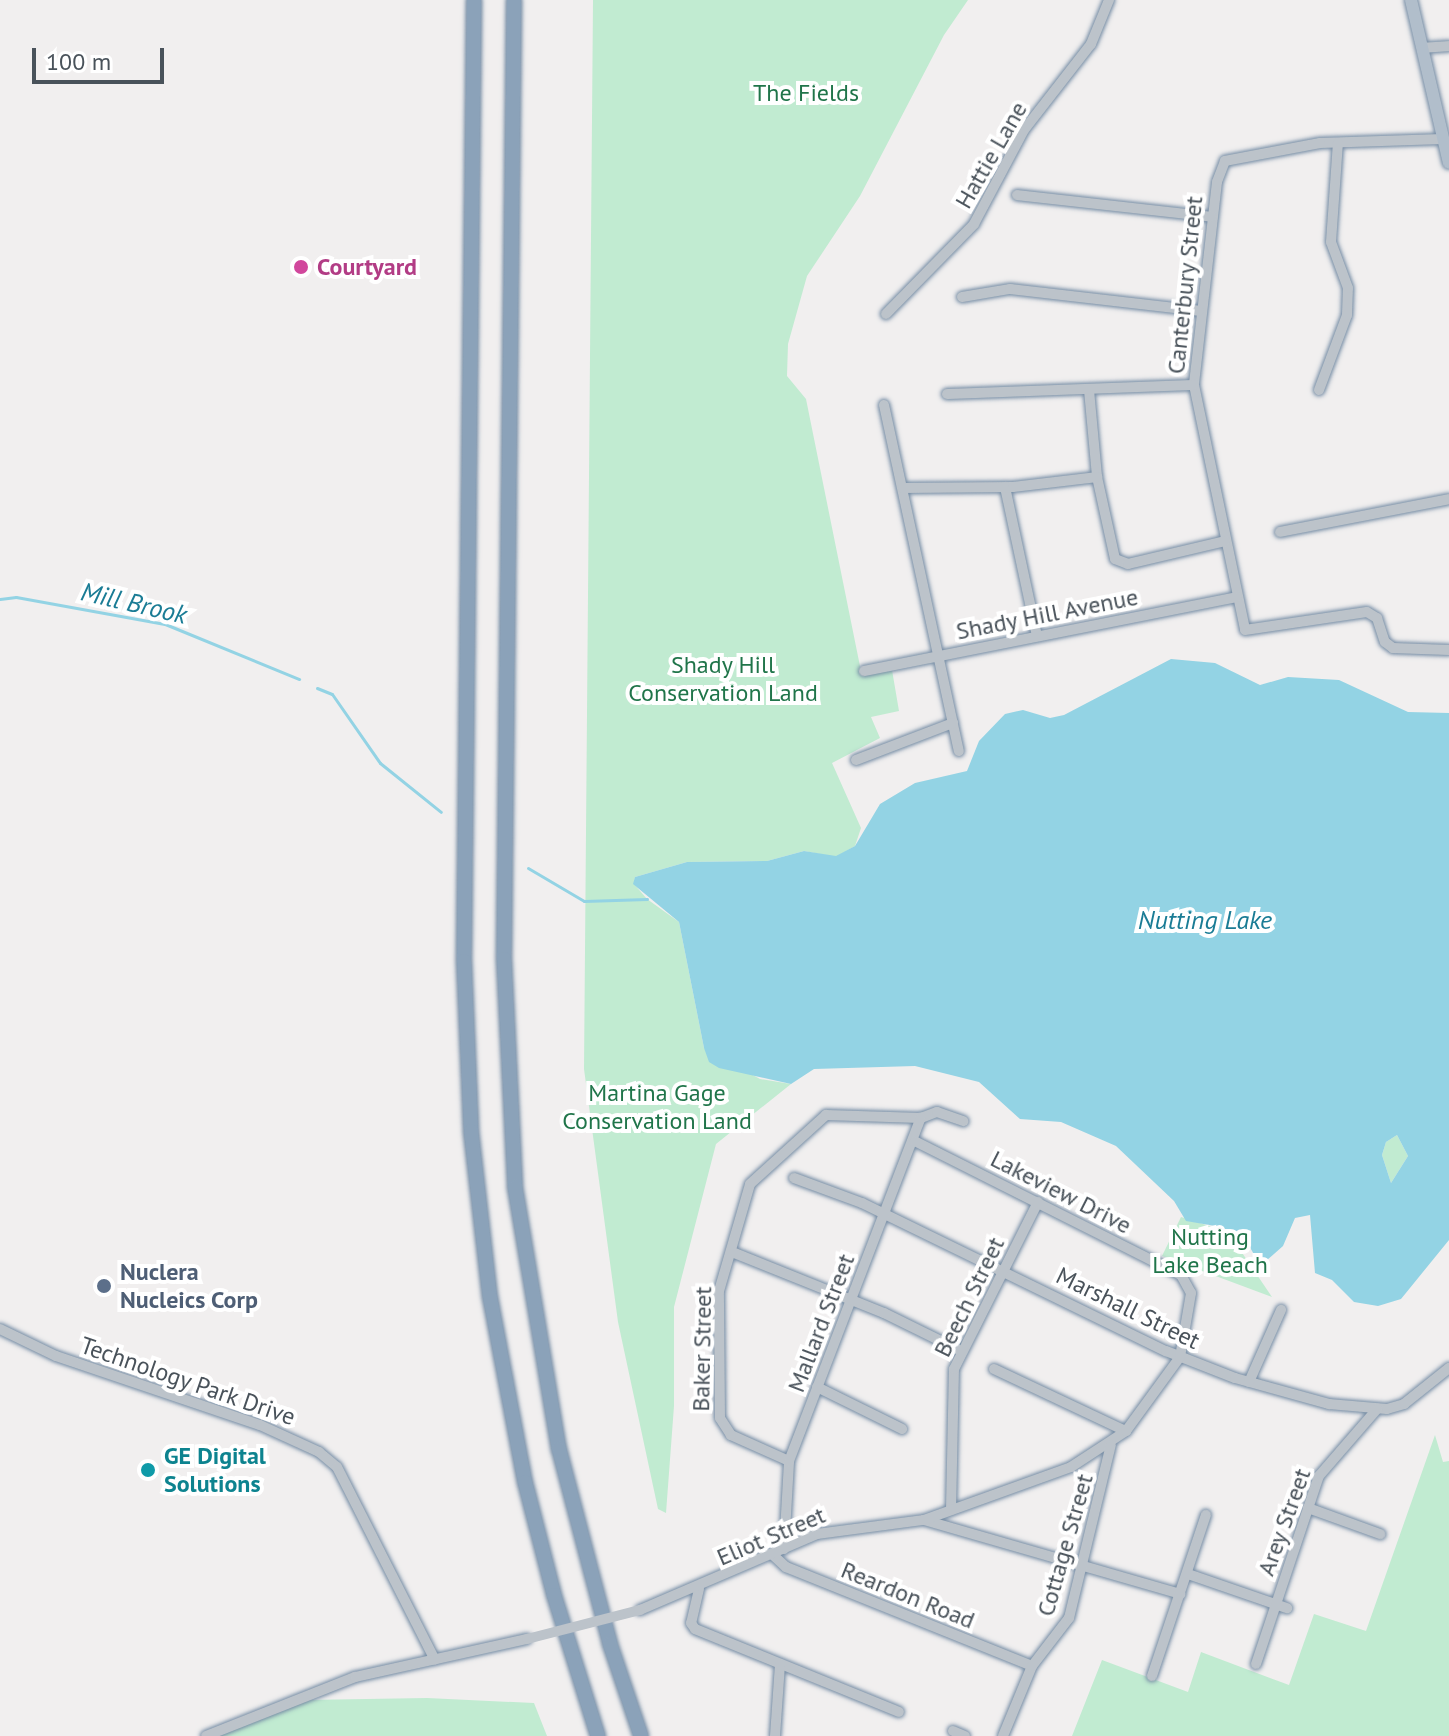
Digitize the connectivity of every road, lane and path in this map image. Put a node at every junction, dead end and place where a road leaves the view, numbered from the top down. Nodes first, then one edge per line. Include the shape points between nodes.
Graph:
1 (471, 0) edge
2 (514, 0) edge
3 (521, 0) edge
4 (1109, 0) edge
5 (1411, 0) edge
6 (1449, 46) edge
7 (1422, 48) junction
8 (513, 65) junction
9 (1443, 139) junction
10 (1338, 143) junction
11 (1449, 163) edge
12 (1017, 195) dead end
13 (1212, 217) junction
14 (962, 297) dead end
15 (1199, 311) junction
16 (886, 314) dead end
17 (1194, 385) junction
18 (1089, 390) junction
19 (1319, 390) dead end
20 (947, 394) dead end
21 (884, 405) dead end
22 (1097, 477) junction
23 (1005, 487) junction
24 (903, 488) junction
25 (1449, 499) edge
26 (1280, 532) dead end
27 (1225, 541) junction
28 (1237, 597) junction
29 (1037, 636) junction
30 (1449, 650) edge
31 (940, 655) junction
32 (864, 671) dead end
33 (953, 723) junction
34 (959, 751) dead end
35 (856, 760) dead end
36 (921, 1118) junction
37 (963, 1121) dead end
38 (915, 1141) junction
39 (794, 1178) dead end
40 (1038, 1202) junction
41 (885, 1214) junction
42 (732, 1252) junction
43 (1004, 1270) junction
44 (852, 1299) junction
45 (1281, 1310) dead end
46 (0, 1329) edge
47 (961, 1351) junction
48 (1180, 1357) junction
49 (1449, 1368) edge
50 (994, 1369) dead end
51 (1249, 1382) junction
52 (817, 1387) junction
53 (1377, 1409) junction
54 (902, 1429) dead end
55 (1126, 1431) junction
56 (1111, 1445) junction
57 (789, 1461) junction
58 (1308, 1508) junction
59 (951, 1510) junction
60 (1206, 1515) dead end
61 (924, 1520) junction
62 (1380, 1534) dead end
63 (784, 1549) junction
64 (773, 1555) junction
65 (1083, 1562) junction
66 (1188, 1574) junction
67 (699, 1589) junction
68 (1181, 1594) junction
69 (1281, 1606) junction
70 (435, 1660) junction
71 (780, 1664) junction
72 (1256, 1664) dead end
73 (1032, 1666) junction
74 (1152, 1676) dead end
75 (899, 1712) dead end
76 (953, 1731) dead end
77 (206, 1736) edge
78 (598, 1736) edge
79 (641, 1736) edge
80 (775, 1736) edge
81 (965, 1736) edge
82 (1003, 1736) edge

1 - 78 highway via 464,961 471,1131 490,1297 520,1456 554,1595
2 - 8 highway
3 - 8 highway
4 - 16 street, Hattie Lane via 1091,44 1015,143 980,217 951,253
5 - 7 main road
6 - 7 street
7 - 9 main road
8 - 79 highway via 504,959 515,1187 559,1449 606,1631
9 - 10 street, Canterbury Street
9 - 11 main road
10 - 13 street, Canterbury Street via 1229,158 1219,172
10 - 19 street via 1331,242 1348,288 1347,315
12 - 13 street
13 - 15 street, Canterbury Street
14 - 15 street via 1010,289
15 - 17 street, Canterbury Street
17 - 18 street
17 - 27 street, Canterbury Street
18 - 20 street via 1044,387
18 - 22 street
21 - 24 street
22 - 23 street
22 - 27 street via 1109,548 1119,562 1146,561
23 - 24 street
23 - 29 street
24 - 31 street
25 - 26 street
27 - 28 street, Canterbury Street
28 - 29 street, Shady Hill Avenue
28 - 30 street, Canterbury Street via 1245,630 1367,612 1377,618 1385,642 1393,648
29 - 31 street, Shady Hill Avenue
31 - 32 street, Shady Hill Avenue
31 - 33 street
33 - 34 street
33 - 35 street
36 - 37 street, Baker Street via 937,1112
36 - 38 street, Mallard Street
36 - 42 street, Baker Street via 837,1113 821,1117 756,1175
38 - 40 street, Lakeview Drive
38 - 41 street, Mallard Street
39 - 41 street, Marshall Street
40 - 43 street, Beech Street
40 - 48 street, Lakeview Drive via 1188,1282
41 - 43 street, Marshall Street
41 - 44 street, Mallard Street
42 - 44 street
42 - 57 street, Baker Street via 719,1291 723,1429
43 - 47 street, Beech Street
43 - 48 street, Marshall Street
44 - 47 street
44 - 52 street, Mallard Street
45 - 51 street
46 - 70 street, Technology Park Drive via 56,1356 270,1429 319,1452 337,1467
47 - 59 street, Beech Street via 950,1391
48 - 51 street, Marshall Street
48 - 55 street, Eliot Street
49 - 53 street, Marshall Street via 1404,1404
50 - 55 street
51 - 53 street, Marshall Street via 1329,1404
52 - 54 street
52 - 57 street, Mallard Street
53 - 58 street, Arey Street via 1324,1468
55 - 56 street, Eliot Street
56 - 59 street, Eliot Street via 1064,1470
56 - 65 street, Cottage Street
57 - 63 street, Mallard Street
58 - 62 street
58 - 69 street, Arey Street
59 - 61 street, Eliot Street
60 - 66 street
61 - 63 street, Eliot Street via 827,1531
61 - 65 street
63 - 64 street, Eliot Street
64 - 67 street, Eliot Street
64 - 73 street, Reardon Road via 786,1567
65 - 68 street
65 - 73 street, Cottage Street via 1066,1625
66 - 68 street
66 - 69 street
67 - 70 street, Eliot Street, bridge via 640,1610
67 - 71 street via 691,1626
68 - 74 street
69 - 72 street, Arey Street
70 - 77 street, Eliot Street via 355,1677
71 - 75 street
71 - 80 street
73 - 82 street, Cottage Street
76 - 81 street

